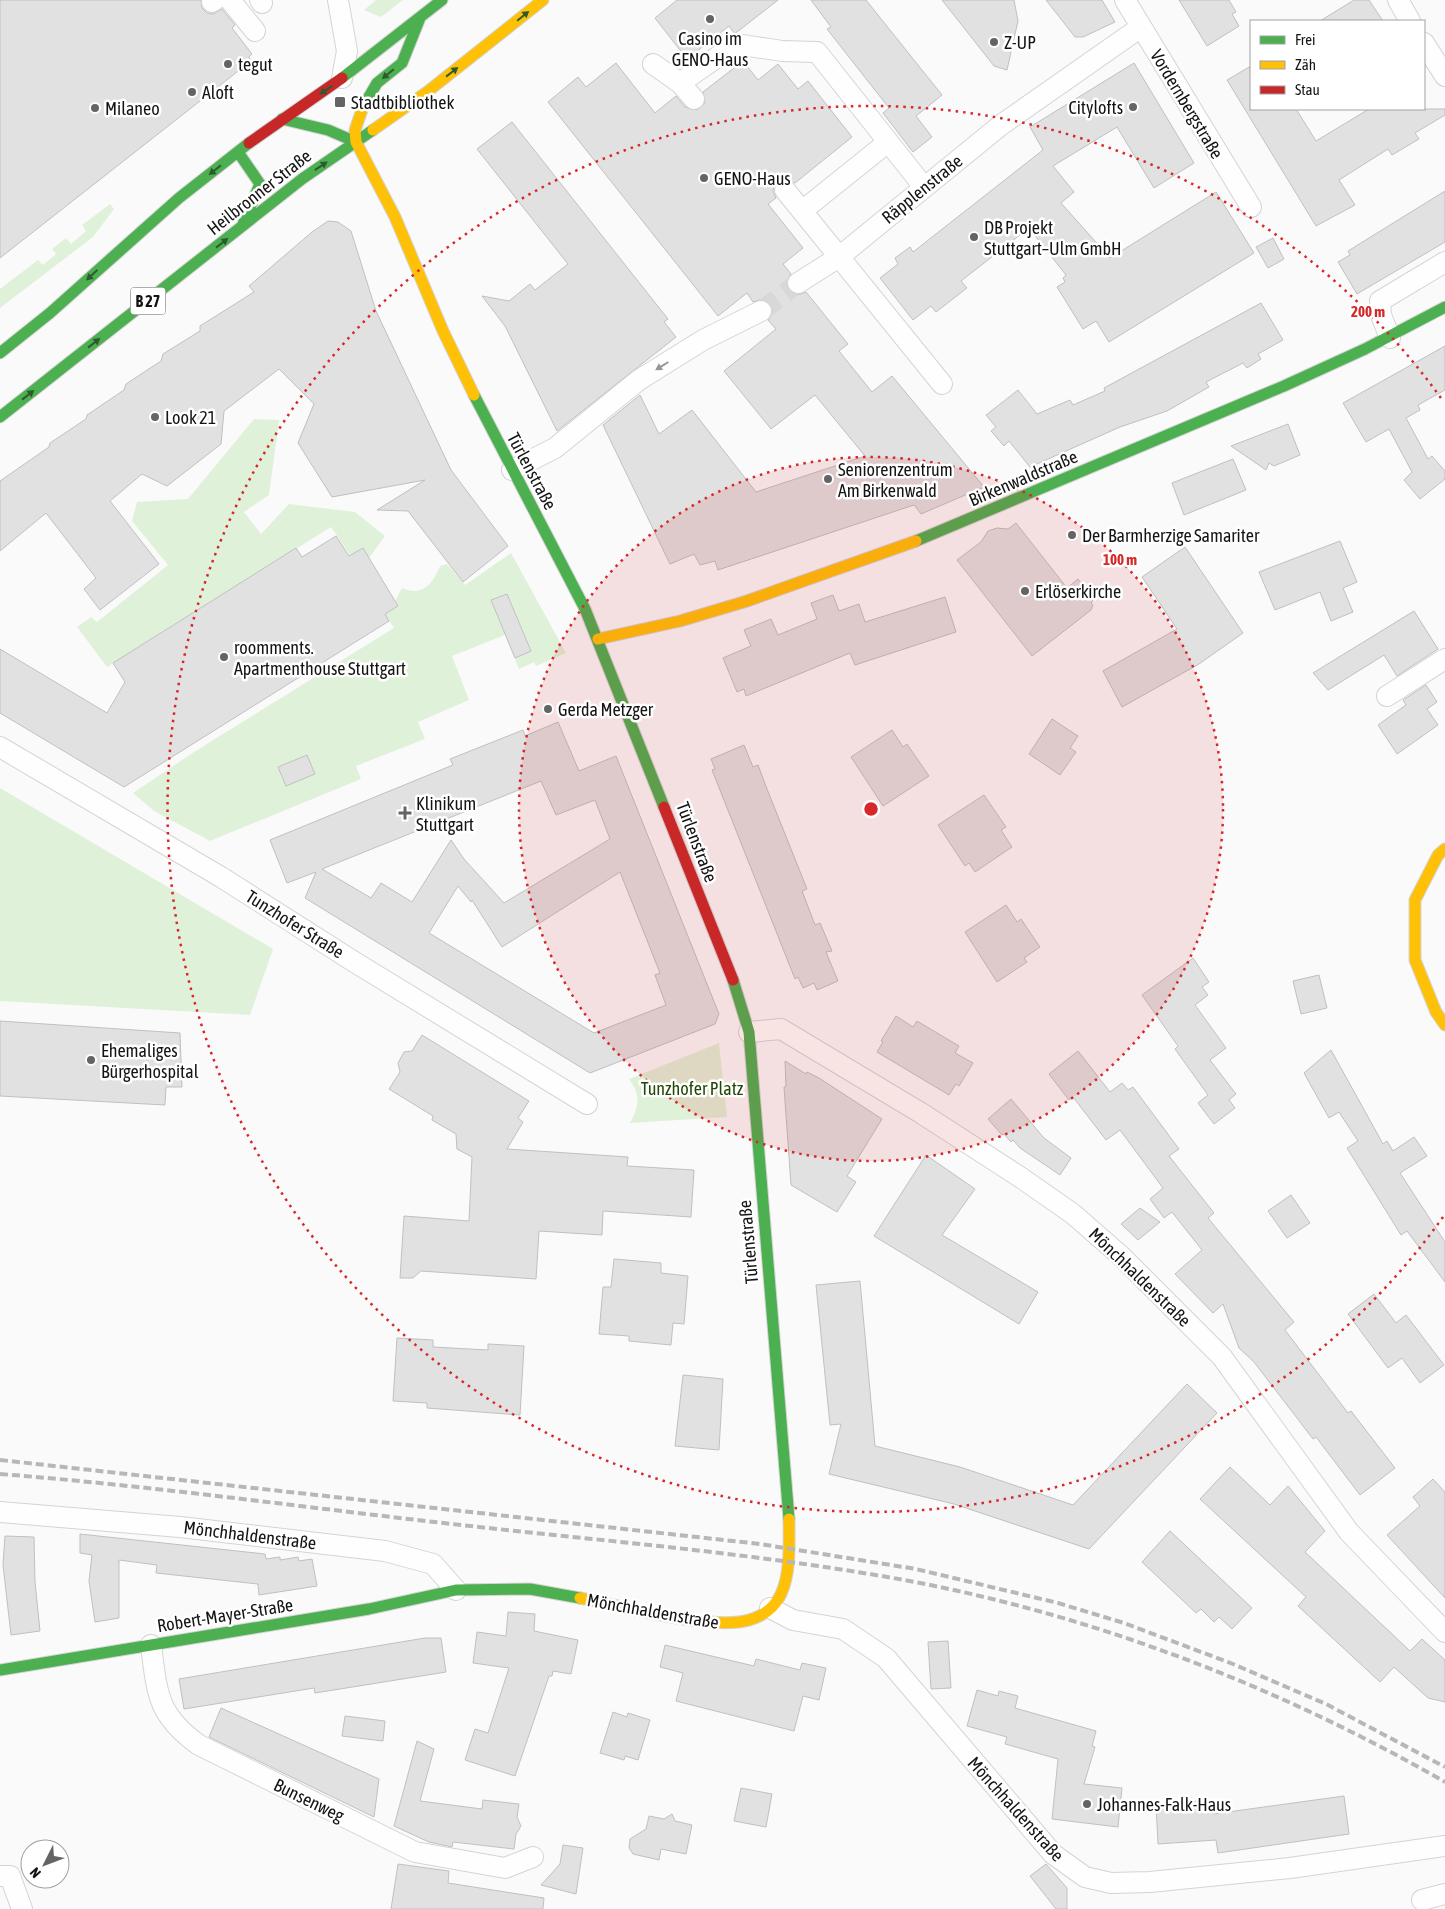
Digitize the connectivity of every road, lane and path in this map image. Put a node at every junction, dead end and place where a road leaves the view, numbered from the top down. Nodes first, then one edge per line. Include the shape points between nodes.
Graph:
1 (338, 0) edge
2 (442, 0) edge
3 (543, 0) edge
4 (1125, 0) edge
5 (1398, 0) edge
6 (219, 1) edge
7 (420, 18) junction
8 (1409, 20) edge
9 (1141, 27) junction
10 (255, 31) dead end
11 (346, 38) junction
12 (386, 44) junction
13 (1425, 45) edge
14 (653, 64) dead end
15 (1445, 76) edge
16 (342, 78) junction
17 (680, 83) junction
18 (694, 99) dead end
19 (282, 119) junction
20 (356, 142) junction
21 (888, 142) junction
22 (238, 152) junction
23 (924, 187) junction
24 (785, 190) dead end
25 (1251, 207) dead end
26 (802, 211) junction
27 (241, 228) junction
28 (839, 257) junction
29 (1445, 262) edge
30 (798, 283) tunnel mouth
31 (1445, 307) edge
32 (761, 312) tunnel mouth
33 (1390, 338) junction
34 (0, 353) edge
35 (942, 384) dead end
36 (0, 417) edge
37 (512, 470) junction
38 (598, 639) junction
39 (1445, 659) edge
40 (1387, 696) dead end
41 (0, 747) edge
42 (1445, 848) edge
43 (1445, 1025) edge
44 (749, 1032) junction
45 (587, 1104) dead end
46 (0, 1512) edge
47 (456, 1590) junction
48 (770, 1608) junction
49 (1445, 1632) edge
50 (151, 1645) junction
51 (0, 1670) edge
52 (1445, 1846) edge
53 (533, 1857) dead end
54 (0, 1876) edge
55 (1445, 1894) edge
56 (1422, 1900) dead end
57 (22, 1909) edge

1 - 11 street
2 - 7 street
20 -> 3 street, Heilbronner Straße / B 27 via 427,92
4 - 9 street, Vordernbergstraße
5 - 8 street
6 - 10 street
7 - 12 street
7 -> 20 street via 402,62 377,83 363,107 355,130
9 - 23 street, Räpplenstraße via 1001,125
9 - 25 street, Vordernbergstraße
11 - 12 street via 364,44
11 - 16 street via 348,51
12 - 16 street
13 - 15 street
14 - 17 street
16 -> 19 street
17 - 18 street
17 - 21 street via 736,44 817,52
19 - 20 street via 328,130
19 - 22 street
27 -> 20 street, Heilbronner Straße / B 27 via 302,179
20 - 37 street, Türlenstraße via 395,217 443,331
21 - 23 street
21 - 26 street
22 - 27 street via 260,184
22 -> 34 street
23 - 28 street, Räpplenstraße
24 - 26 street
26 - 28 street
36 -> 27 street, Heilbronner Straße / B 27
28 - 30 street, Räpplenstraße
28 - 35 street
29 - 33 street via 1380,301 1381,315
31 - 33 street, Birkenwaldstraße
32 -> 37 street via 703,340 639,380 555,448
33 - 38 street, Birkenwaldstraße via 1292,384 857,563 690,619
37 - 38 street, Türlenstraße
38 - 44 street, Türlenstraße via 740,999
39 - 40 street
41 - 45 street, Tunzhofer Straße via 221,877
42 - 43 street via 1438,855 1415,900 1415,960 1436,1012
44 - 48 street, Türlenstraße via 788,1536 787,1572 782,1593
44 - 49 street, Mönchhaldenstraße via 781,1030 954,1134 1073,1214 1121,1256 1222,1357 1348,1532
46 - 47 street, Mönchhaldenstraße via 180,1526 385,1551 433,1564
47 - 48 street, Mönchhaldenstraße via 530,1589 728,1624 749,1622
47 - 50 street, Robert-Mayer-Straße via 368,1609
48 - 52 street, Mönchhaldenstraße via 793,1620 843,1629 886,1658 1053,1854 1086,1877 1110,1883 1150,1882 1290,1868
50 - 51 street, Robert-Mayer-Straße
50 - 53 street, Bunsenweg via 158,1694 168,1718 198,1745 415,1852 505,1868
54 - 57 street via 10,1876
55 - 56 street

